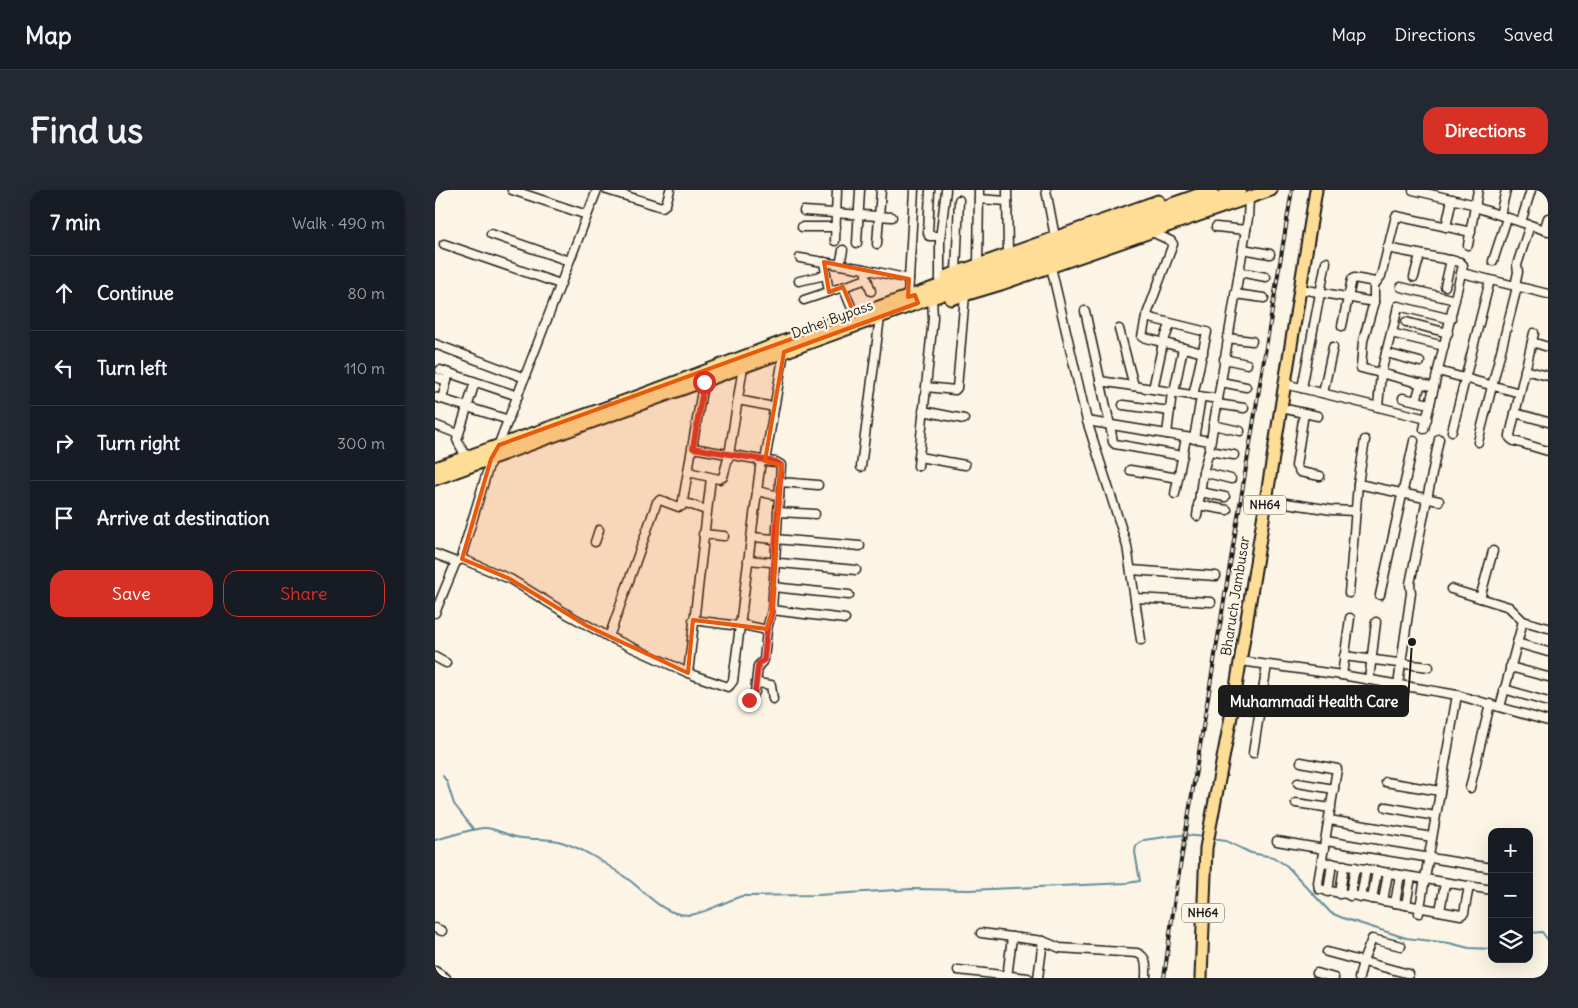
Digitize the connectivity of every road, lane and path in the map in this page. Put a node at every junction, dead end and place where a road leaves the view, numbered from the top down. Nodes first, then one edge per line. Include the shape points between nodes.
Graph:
1 (512, 190) edge
2 (587, 190) edge
3 (607, 190) edge
4 (670, 190) edge
5 (832, 190) edge
6 (837, 190) edge
7 (860, 190) edge
8 (881, 190) edge
9 (914, 190) edge
10 (930, 190) edge
11 (945, 190) edge
12 (979, 190) edge
13 (1007, 190) edge
14 (1046, 190) edge
15 (1190, 190) edge
16 (1212, 190) edge
17 (1240, 190) edge
18 (1271, 190) edge
19 (1316, 190) edge
20 (1413, 190) edge
21 (1479, 190) edge
22 (1506, 190) edge
23 (1531, 190) edge
24 (596, 191) edge
25 (1249, 198) junction
26 (979, 199) junction
27 (1452, 199) junction
28 (959, 200) dead end
29 (1007, 201) junction
30 (1475, 206) junction
31 (804, 211) dead end
32 (836, 213) junction
33 (587, 215) junction
34 (859, 215) junction
35 (879, 216) junction
36 (1504, 216) junction
37 (892, 217) dead end
38 (1548, 218) edge
39 (1521, 222) junction
40 (802, 226) dead end
41 (1530, 226) junction
42 (835, 227) junction
43 (1216, 227) dead end
44 (1446, 227) junction
45 (1246, 230) junction
46 (1110, 231) junction
47 (1546, 231) edge
48 (1152, 232) junction
49 (1471, 232) junction
50 (491, 234) dead end
51 (1055, 237) junction
52 (940, 238) junction
53 (835, 241) dead end
54 (857, 243) dead end
55 (444, 244) dead end
56 (877, 244) dead end
57 (1468, 244) dead end
58 (1387, 248) junction
59 (843, 250) dead end
60 (1243, 250) junction
61 (1008, 253) junction
62 (1270, 254) dead end
63 (1420, 255) junction
64 (800, 258) dead end
65 (1451, 260) junction
66 (569, 261) junction
67 (1493, 261) dead end
68 (824, 262) junction
69 (1327, 262) dead end
70 (978, 264) junction
71 (841, 265) junction
72 (1051, 267) junction
73 (864, 269) junction
74 (957, 272) junction
75 (1239, 272) junction
76 (1462, 273) junction
77 (826, 275) junction
78 (1266, 277) dead end
79 (1414, 277) dead end
80 (867, 278) junction
81 (909, 279) junction
82 (1490, 280) junction
83 (799, 281) dead end
84 (940, 281) junction
85 (1375, 282) junction
86 (560, 284) junction
87 (843, 286) junction
88 (1445, 286) dead end
89 (1516, 286) junction
90 (1401, 287) dead end
91 (1301, 289) junction
92 (871, 291) dead end
93 (829, 292) junction
94 (1321, 293) junction
95 (1235, 294) junction
96 (1548, 294) edge
97 (965, 295) junction
98 (1347, 297) junction
99 (922, 298) junction
100 (1264, 298) dead end
101 (803, 300) dead end
102 (1455, 300) junction
103 (1374, 302) junction
104 (1085, 311) dead end
105 (1150, 315) junction
106 (855, 316) junction
107 (880, 317) junction
108 (1451, 319) junction
109 (1406, 322) dead end
110 (1170, 325) dead end
111 (1342, 326) dead end
112 (1119, 329) dead end
113 (1448, 332) junction
114 (1534, 332) dead end
115 (1393, 333) junction
116 (1227, 338) junction
117 (1252, 342) dead end
118 (1532, 342) junction
119 (1163, 343) junction
120 (435, 344) edge
121 (1444, 346) junction
122 (1333, 347) dead end
123 (1548, 347) edge
124 (1183, 348) junction
125 (784, 352) junction
126 (1203, 353) junction
127 (1386, 353) junction
128 (1224, 360) junction
129 (1420, 362) dead end
130 (1247, 364) dead end
131 (743, 367) junction
132 (440, 370) dead end
133 (1525, 370) junction
134 (1438, 371) junction
135 (1381, 373) junction
136 (704, 376) junction
137 (1548, 376) edge
138 (435, 377) edge
139 (448, 377) junction
140 (525, 378) junction
141 (1465, 378) junction
142 (1100, 381) junction
143 (475, 382) junction
144 (1221, 382) junction
145 (1421, 383) junction
146 (1285, 384) junction
147 (1491, 384) junction
148 (1133, 386) junction
149 (926, 387) junction
150 (1246, 387) dead end
151 (1435, 387) junction
152 (1302, 388) junction
153 (1153, 389) junction
154 (1173, 392) junction
155 (1323, 393) junction
156 (1520, 393) junction
157 (517, 396) junction
158 (1197, 396) junction
159 (438, 398) edge
160 (1403, 398) dead end
161 (738, 400) junction
162 (1416, 401) junction
163 (1217, 402) junction
164 (1430, 404) junction
165 (1123, 405) dead end
166 (467, 406) junction
167 (774, 407) junction
168 (1379, 407) junction
169 (1244, 408) dead end
170 (1281, 408) junction
171 (923, 411) junction
172 (1170, 411) junction
173 (1515, 413) junction
174 (1304, 414) junction
175 (1318, 416) dead end
176 (1427, 419) junction
177 (509, 420) junction
178 (964, 420) dead end
179 (1087, 421) junction
180 (1548, 422) edge
181 (435, 425) edge
182 (1110, 425) junction
183 (1213, 425) junction
184 (1424, 429) dead end
185 (1240, 431) dead end
186 (1452, 431) dead end
187 (458, 434) junction
188 (1167, 434) junction
189 (1190, 438) junction
190 (1439, 438) dead end
191 (1365, 440) dead end
192 (1210, 441) junction
193 (1414, 441) dead end
194 (1478, 442) dead end
195 (499, 445) junction
196 (693, 448) junction
197 (1548, 450) edge
198 (1209, 451) junction
199 (729, 455) junction
200 (1234, 455) dead end
201 (1183, 456) junction
202 (466, 457) junction
203 (919, 457) junction
204 (492, 458) junction
205 (763, 460) junction
206 (965, 465) dead end
207 (861, 466) dead end
208 (918, 466) dead end
209 (435, 468) edge
210 (1129, 470) dead end
211 (688, 472) junction
212 (1203, 472) junction
213 (1320, 476) dead end
214 (711, 478) junction
215 (1178, 478) junction
216 (435, 479) edge
217 (1231, 479) dead end
218 (780, 482) junction
219 (1358, 484) junction
220 (818, 485) dead end
221 (757, 491) junction
222 (1200, 492) junction
223 (1402, 493) junction
224 (1175, 494) dead end
225 (779, 496) junction
226 (1225, 497) dead end
227 (1427, 499) junction
228 (1266, 500) junction
229 (1439, 501) dead end
230 (683, 502) junction
231 (1198, 505) junction
232 (706, 510) junction
233 (1227, 510) dead end
234 (1355, 511) junction
235 (778, 512) junction
236 (815, 514) dead end
237 (1197, 516) dead end
238 (599, 530) dead end
239 (703, 534) junction
240 (724, 536) dead end
241 (751, 536) junction
242 (776, 538) junction
243 (595, 542) dead end
244 (860, 546) dead end
245 (1493, 551) dead end
246 (435, 554) edge
247 (748, 560) junction
248 (459, 561) junction
249 (775, 562) junction
250 (856, 570) dead end
251 (1131, 570) junction
252 (1216, 576) dead end
253 (773, 587) junction
254 (1451, 589) dead end
255 (1349, 593) dead end
256 (849, 595) dead end
257 (1380, 595) dead end
258 (1135, 598) junction
259 (1480, 598) junction
260 (1211, 602) dead end
261 (772, 610) junction
262 (435, 613) edge
263 (1350, 618) dead end
264 (845, 619) dead end
265 (693, 620) junction
266 (1375, 622) dead end
267 (1523, 622) junction
268 (739, 625) junction
269 (1548, 628) edge
270 (767, 629) junction
271 (609, 638) junction
272 (1141, 640) dead end
273 (1517, 643) junction
274 (1548, 652) edge
275 (1345, 656) junction
276 (435, 657) edge
277 (1371, 660) junction
278 (1240, 661) junction
279 (446, 663) dead end
280 (1401, 664) junction
281 (1267, 666) junction
282 (1429, 667) dead end
283 (1510, 667) junction
284 (688, 673) junction
285 (1342, 675) junction
286 (1548, 677) edge
287 (1369, 680) junction
288 (757, 683) junction
289 (1398, 685) junction
290 (1504, 689) junction
291 (1457, 695) junction
292 (773, 699) dead end
293 (749, 700) dead end
294 (1548, 702) edge
295 (1490, 704) junction
296 (1233, 706) junction
297 (1500, 707) junction
298 (1260, 710) junction
299 (1548, 721) edge
300 (1253, 753) dead end
301 (1301, 762) dead end
302 (1386, 782) dead end
303 (1298, 783) dead end
304 (1470, 788) dead end
305 (1335, 789) junction
306 (1440, 791) junction
307 (1296, 803) dead end
308 (1386, 807) dead end
309 (1331, 808) junction
310 (1435, 816) junction
311 (1329, 820) junction
312 (1432, 837) junction
313 (1277, 841) dead end
314 (1325, 845) junction
315 (1428, 858) junction
316 (1322, 862) junction
317 (1333, 863) junction
318 (1344, 865) junction
319 (1355, 867) junction
320 (1488, 867) edge
321 (1366, 869) junction
322 (1377, 871) junction
323 (1388, 873) junction
324 (1400, 875) junction
325 (1411, 877) junction
326 (1425, 879) junction
327 (1445, 882) junction
328 (1469, 886) junction
329 (1488, 889) edge
330 (1328, 892) junction
331 (1339, 894) junction
332 (1350, 896) junction
333 (1361, 898) junction
334 (1373, 899) junction
335 (1383, 901) junction
336 (1395, 903) junction
337 (1406, 905) junction
338 (1419, 910) junction
339 (1441, 911) junction
340 (981, 933) dead end
341 (1012, 937) junction
342 (1043, 941) junction
343 (1401, 946) dead end
344 (1327, 952) dead end
345 (1363, 961) junction
346 (958, 970) dead end
347 (435, 971) edge
348 (1317, 973) dead end
349 (1409, 974) dead end
350 (977, 975) edge
351 (1007, 977) edge
352 (445, 978) edge
353 (1028, 978) edge
354 (1038, 978) edge
355 (1146, 978) edge
356 (1201, 978) edge
357 (1334, 978) edge
358 (1359, 978) edge

1 - 33 street
2 - 24 street
3 - 4 street via 662,207
5 - 6 street
6 - 32 street
7 - 34 street
8 - 35 street
9 - 81 street
10 - 52 street via 928,233
11 - 52 street
12 - 26 street
13 - 29 street
14 - 51 street
15 - 51 highway
16 - 46 highway, Dahej Bypass
17 - 46 highway, Dahej Bypass
18 - 25 highway
19 - 91 highway, Bharuch Jambusar / NH64
20 - 27 street
21 - 30 street
22 - 36 street
23 - 39 street
24 - 33 street
25 - 45 street
25 - 48 highway
26 - 29 street
26 - 70 street
27 - 30 street
27 - 44 street
28 - 74 street
29 - 61 street
30 - 36 street
30 - 49 street
31 - 32 street
32 - 34 street
32 - 42 street
33 - 66 street
34 - 35 street
34 - 54 street
35 - 37 street
35 - 56 street
36 - 39 street
36 - 67 street
38 - 47 street
39 - 41 street
40 - 42 street
41 - 47 street
41 - 89 street via 1517,265
42 - 53 street
43 - 45 street
44 - 49 street
44 - 58 street via 1396,216
45 - 60 street
46 - 99 highway, Dahej Bypass
48 - 72 highway
48 - 105 street via 1173,244
49 - 57 street
50 - 66 street
51 - 61 highway
52 - 84 street
55 - 86 street
58 - 63 street
58 - 85 street via 1381,276
59 - 71 street
60 - 62 street
60 - 75 street
61 - 70 highway
63 - 65 street
63 - 79 street
64 - 68 street
65 - 76 street via 1462,263
65 - 88 street
66 - 86 street
68 - 71 street
68 - 77 street
69 - 94 street
70 - 74 highway
71 - 73 street
72 - 97 highway
72 - 179 street
73 - 80 street
73 - 81 street
74 - 84 highway
75 - 78 street
75 - 95 street
76 - 82 street
76 - 102 street
77 - 83 street
77 - 93 street
80 - 87 street
80 - 92 street
81 - 99 street
82 - 89 street
82 - 141 street
84 - 99 highway
85 - 98 street via 1352,278
85 - 103 street
86 - 140 street
87 - 93 street
87 - 106 street
89 - 96 street
89 - 147 street
90 - 102 street
91 - 94 street
91 - 146 highway, Bharuch Jambusar / NH64
93 - 101 street
94 - 98 street
94 - 152 street
95 - 100 street
95 - 116 street
97 - 99 highway via 945,300
97 - 149 street via 957,388
98 - 103 street
98 - 111 street
99 - 106 highway, Dahej Bypass
99 - 107 highway, Dahej Bypass
99 - 149 street via 933,318
102 - 108 street
103 - 135 street via 1363,341 1361,368
104 - 142 street
105 - 119 street via 1142,337
105 - 126 street via 1207,332
106 - 136 highway, Dahej Bypass
107 - 125 highway, Dahej Bypass
107 - 207 street
108 - 113 street
108 - 115 street via 1398,306
109 - 113 street
110 - 119 street
112 - 148 street
113 - 121 street
114 - 118 street
115 - 121 street
115 - 127 street
116 - 117 street
116 - 128 street
118 - 123 street
118 - 133 street
119 - 124 street
119 - 153 street
120 - 140 street
121 - 134 street
122 - 155 street
124 - 126 street
124 - 154 street
125 - 131 highway, Dahej Bypass
125 - 167 street
126 - 158 street
127 - 129 street
127 - 135 street
128 - 130 street
128 - 144 street
131 - 136 highway, Dahej Bypass
131 - 161 street
132 - 139 street
133 - 137 street
133 - 156 street
134 - 141 street
134 - 151 street
135 - 145 street
135 - 168 street
136 - 195 highway, Dahej Bypass
136 - 196 street
136 - 204 highway, Dahej Bypass
138 - 139 street
139 - 143 street
139 - 159 street
140 - 157 street
141 - 147 street
141 - 186 street
142 - 148 street
142 - 182 street
143 - 157 street
143 - 166 street
144 - 150 street
144 - 163 street
145 - 151 street
145 - 162 street
146 - 152 street
146 - 170 highway, Bharuch Jambusar / NH64
147 - 156 street
147 - 194 street
148 - 153 street
149 - 171 street
151 - 164 street
152 - 155 street
153 - 154 street
154 - 158 street
154 - 172 street
155 - 168 street
156 - 173 street
157 - 177 street
158 - 163 street
158 - 189 street
159 - 166 street
160 - 162 street
161 - 167 street
161 - 199 street
162 - 164 street
163 - 169 street
163 - 183 street
164 - 176 street
165 - 172 street
166 - 177 street
166 - 187 street
167 - 205 street
168 - 176 street
170 - 174 street
170 - 228 highway, Bharuch Jambusar / NH64
171 - 178 street
171 - 203 street
172 - 188 street
173 - 180 street
173 - 197 street via 1510,438
174 - 175 street
174 - 213 street via 1296,466 1300,472
176 - 184 street
177 - 195 street
179 - 182 street
179 - 251 street via 1127,546
181 - 187 street
182 - 188 street
182 - 201 street via 1115,444
183 - 185 street
183 - 192 street
187 - 202 street via 457,440
188 - 189 street
189 - 192 street
189 - 201 street
190 - 227 street
191 - 219 street
192 - 198 street
193 - 223 street
195 - 202 highway, Dahej Bypass
195 - 204 street
196 - 199 street
196 - 211 street
198 - 200 street
198 - 212 street
199 - 205 street
199 - 214 street via 723,477
201 - 215 street
202 - 209 highway, Dahej Bypass
203 - 206 street
203 - 208 street
204 - 216 highway, Dahej Bypass
204 - 248 street
205 - 218 street via 781,465
205 - 221 street
210 - 215 street
211 - 214 street
211 - 230 street
212 - 217 street
212 - 222 street
214 - 232 street
215 - 224 street
218 - 220 street
218 - 225 street
219 - 223 street
219 - 234 street
221 - 225 street
221 - 241 street
222 - 226 street
222 - 231 street
223 - 227 street
223 - 257 street
225 - 235 street
227 - 229 street
227 - 280 street via 1411,584
228 - 234 street
228 - 278 highway, Bharuch Jambusar / NH64
230 - 232 street
230 - 271 street via 679,507 660,500 657,502
231 - 233 street
231 - 237 street
232 - 239 street
234 - 255 street
235 - 236 street
235 - 242 street
238 - 243 street
239 - 240 street
239 - 265 street
241 - 242 street
241 - 247 street
242 - 244 street
242 - 249 street
245 - 259 street
246 - 248 street
247 - 249 street
247 - 268 street
248 - 262 street
248 - 271 street via 510,578
249 - 250 street
249 - 253 street
251 - 252 street
251 - 258 street
253 - 256 street
253 - 261 street
254 - 259 street
258 - 260 street
258 - 272 street
259 - 267 street via 1509,607
261 - 264 street
261 - 270 street
263 - 275 street
265 - 268 street
265 - 284 street
266 - 277 street
267 - 269 street
267 - 273 street
268 - 270 street
268 - 284 street via 730,685 724,686
270 - 288 street via 764,660 758,666
271 - 284 street
273 - 274 street
273 - 283 street
275 - 277 street
275 - 285 street
276 - 279 street
277 - 280 street
277 - 287 street
278 - 281 street
278 - 296 highway, Bharuch Jambusar / NH64
280 - 282 street
280 - 289 street
281 - 285 street
281 - 298 street
283 - 286 street
283 - 290 street
285 - 287 street
287 - 289 street
288 - 292 street via 771,684
288 - 293 street
289 - 291 street
290 - 294 street
290 - 297 street
291 - 295 street
291 - 306 street
295 - 297 street
295 - 304 street
296 - 298 street
296 - 356 highway, Bharuch Jambusar / NH64 via 1206,848
297 - 299 street
298 - 300 street
301 - 305 street via 1336,768
302 - 306 street
303 - 305 street
305 - 309 street
306 - 310 street
307 - 309 street
308 - 310 street
309 - 311 street
310 - 312 street
311 - 312 street
311 - 314 street
312 - 315 street
313 - 314 street
314 - 315 street
314 - 316 street
315 - 320 street
315 - 326 street
316 - 317 street
316 - 330 street via 1318,887
317 - 318 street
317 - 330 street
318 - 319 street
318 - 331 street
319 - 321 street
319 - 332 street
321 - 322 street
321 - 333 street
322 - 323 street
322 - 334 street
323 - 324 street
323 - 335 street
324 - 325 street
324 - 336 street
325 - 326 street
325 - 337 street
326 - 327 street
326 - 338 street
327 - 328 street
327 - 339 street
328 - 329 street
328 - 339 street via 1463,914
330 - 331 street
331 - 332 street
332 - 333 street
333 - 334 street
334 - 335 street
335 - 336 street
336 - 337 street
337 - 338 street
338 - 339 street
340 - 341 street
341 - 342 street
341 - 351 street
342 - 354 street
342 - 355 street via 1060,948 1137,953 1145,960
343 - 345 street via 1372,939
344 - 345 street
345 - 349 street
345 - 358 street
346 - 350 street
347 - 352 street
348 - 357 street
350 - 351 street
351 - 353 street

